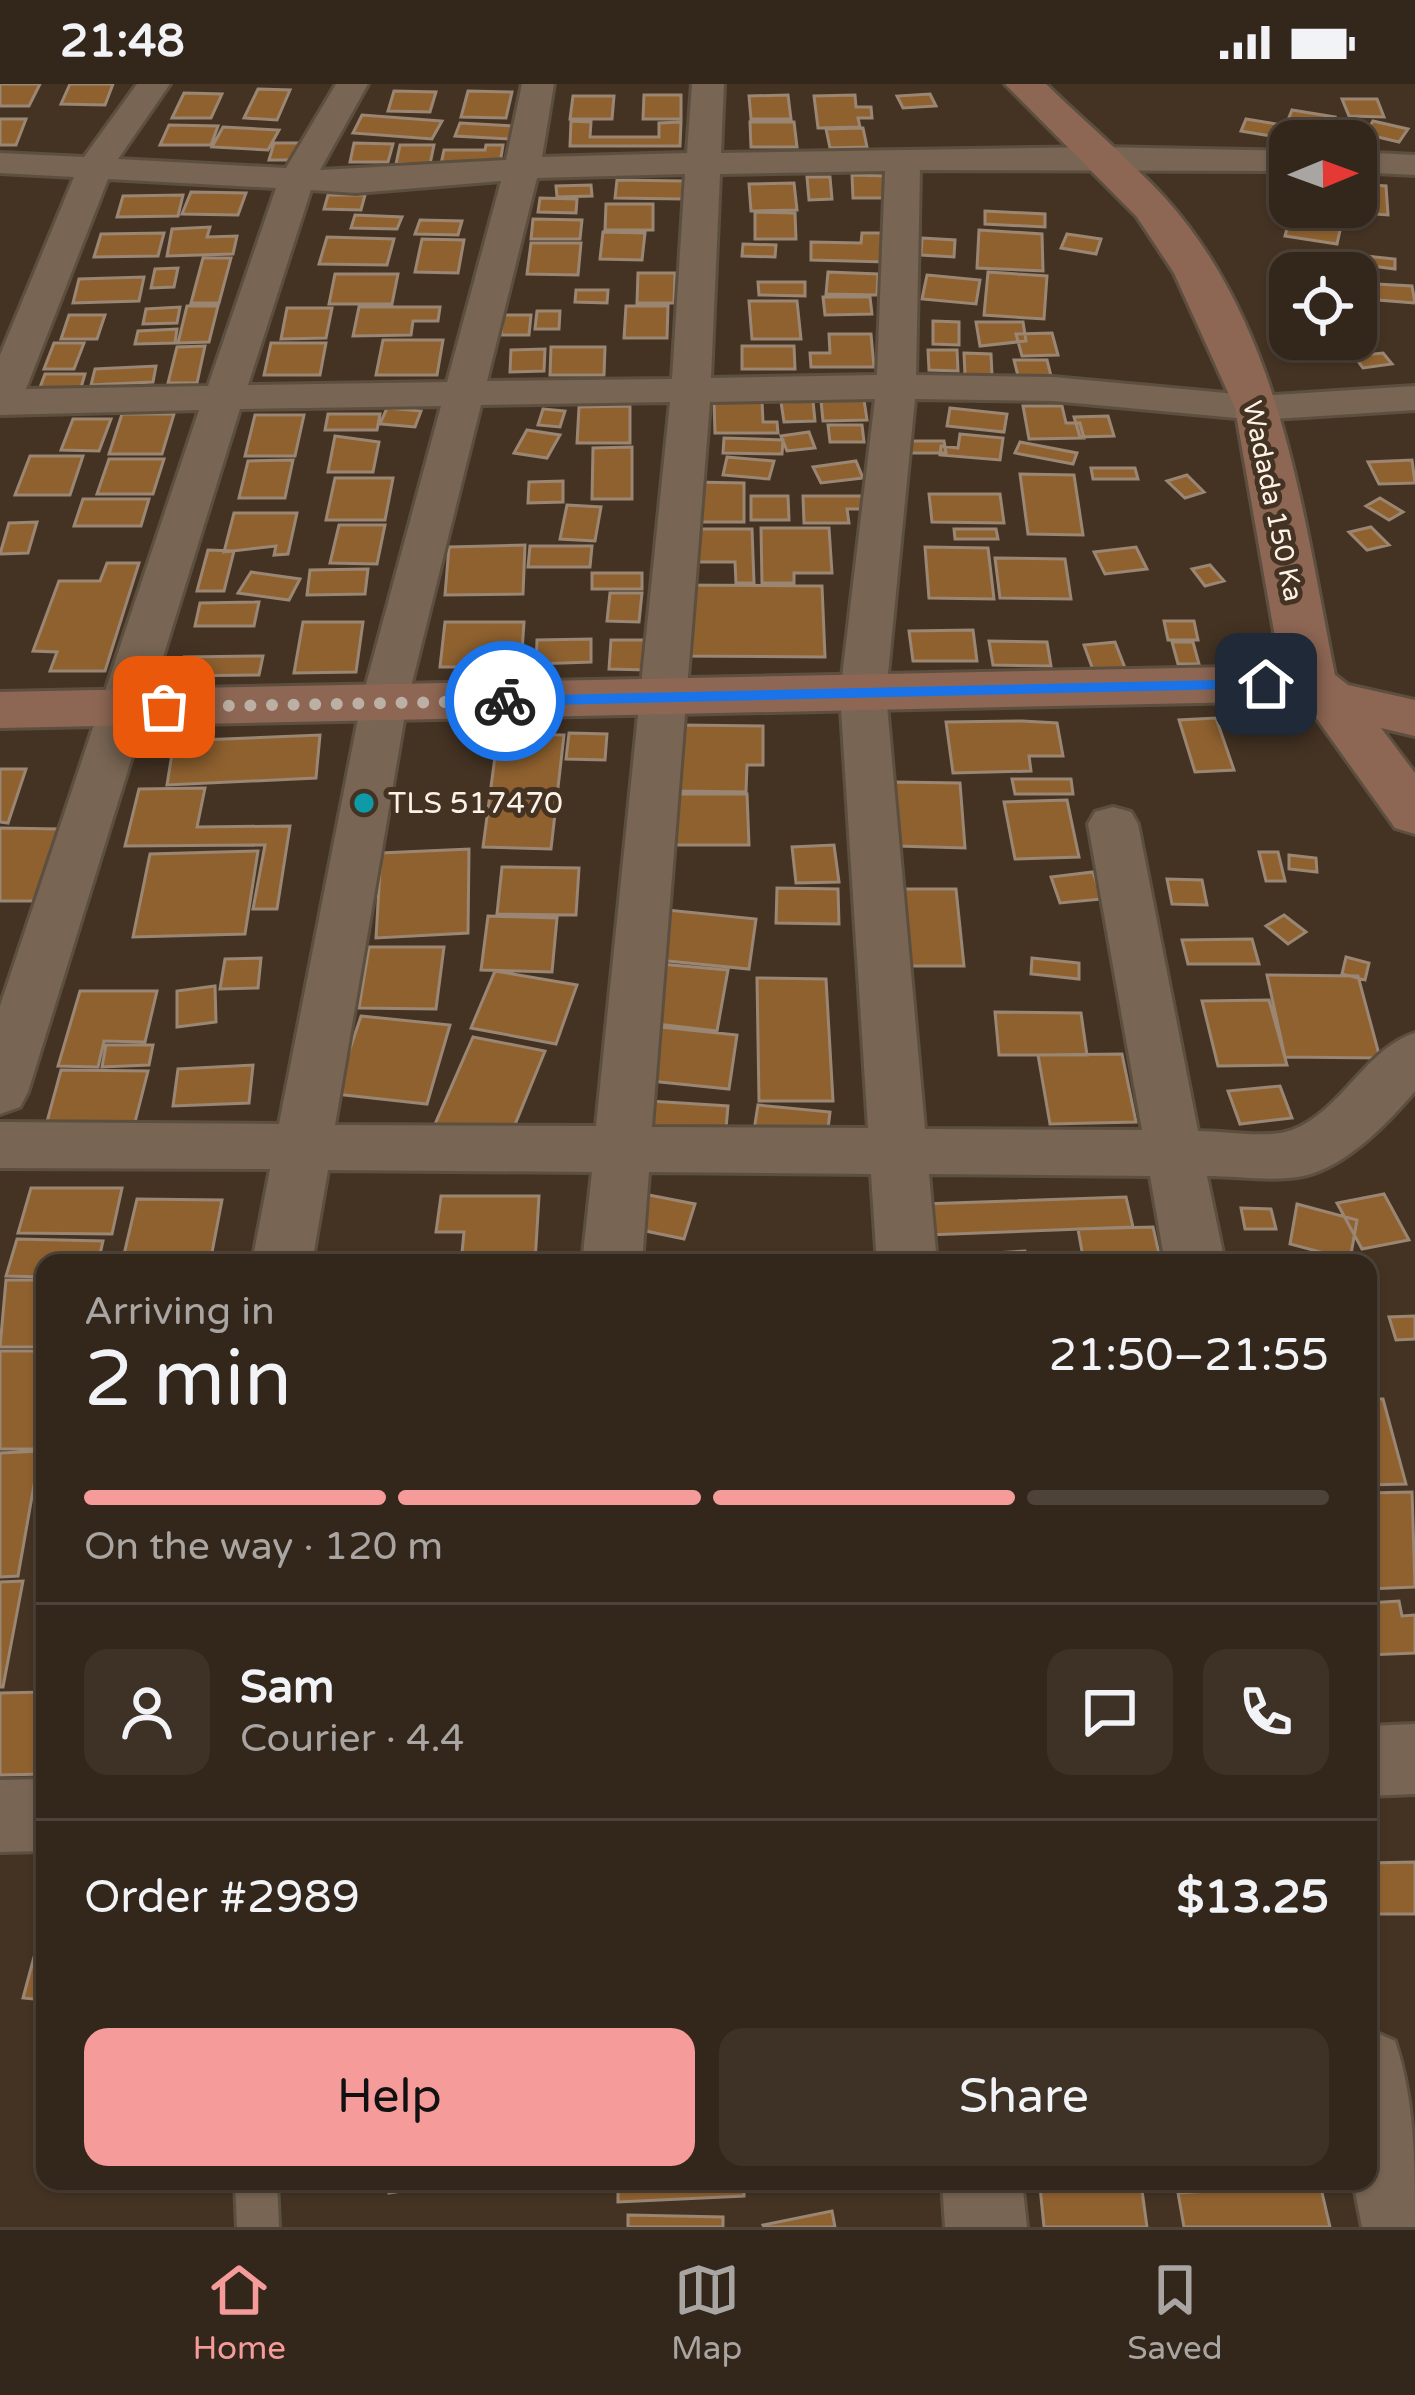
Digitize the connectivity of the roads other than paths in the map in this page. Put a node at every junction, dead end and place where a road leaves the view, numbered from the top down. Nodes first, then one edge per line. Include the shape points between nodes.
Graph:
1 (154, 84) edge
2 (352, 84) edge
3 (538, 84) edge
4 (708, 84) edge
5 (1024, 84) edge
6 (1100, 157) junction
7 (903, 158) junction
8 (1269, 161) edge
9 (0, 163) edge
10 (1377, 163) edge
11 (706, 164) junction
12 (96, 165) junction
13 (1415, 165) edge
14 (522, 169) junction
15 (296, 181) junction
16 (896, 387) junction
17 (691, 389) junction
18 (463, 395) junction
19 (1415, 398) edge
20 (221, 400) junction
21 (0, 402) edge
22 (1258, 408) junction
23 (1321, 691) junction
24 (863, 694) junction
25 (662, 698) junction
26 (385, 703) junction
27 (120, 707) junction
28 (0, 710) edge
29 (1415, 718) edge
30 (1415, 814) edge
31 (1113, 824) dead end
32 (1415, 1054) edge
33 (0, 1092) edge
34 (0, 1145) edge
35 (303, 1150) junction
36 (619, 1152) junction
37 (899, 1154) junction
38 (1172, 1156) junction
39 (285, 1254) edge
40 (613, 1254) edge
41 (906, 1254) edge
42 (1193, 1254) edge
43 (1415, 1759) edge
44 (1377, 1761) edge
45 (36, 1815) edge
46 (0, 1816) edge
47 (1377, 2109) edge
48 (256, 2190) edge
49 (983, 2190) edge
50 (258, 2227) edge
51 (986, 2227) edge
52 (1403, 2227) edge

1 - 12 street
2 - 15 street
3 - 14 street
4 - 11 street
5 - 6 street, Wadada 150 Ka
6 - 7 street
6 - 8 street
6 - 22 street, Wadada 150 Ka via 1152,209 1196,273
7 - 11 street
7 - 16 street
9 - 12 street
10 - 13 street
11 - 14 street
11 - 17 street
12 - 15 street
12 - 21 street
14 - 15 street
14 - 18 street
15 - 20 street
16 - 17 street
16 - 22 street via 1053,389
16 - 24 street
17 - 18 street
17 - 25 street
18 - 20 street
18 - 26 street
19 - 22 street
20 - 21 street
20 - 27 street
22 - 23 street, Wadada 150 Ka
23 - 24 street
23 - 29 street
23 - 30 street, Wadada 150 Ka
24 - 25 street
24 - 37 street
25 - 26 street
25 - 36 street
26 - 27 street
26 - 35 street
27 - 28 street
27 - 33 street
31 - 38 street
32 - 38 street via 1366,1109 1300,1154
34 - 35 street
35 - 36 street
35 - 39 street
36 - 37 street
36 - 40 street
37 - 38 street
37 - 41 street
38 - 42 street
43 - 44 street
45 - 46 street
47 - 52 street
48 - 50 lane
49 - 51 street

